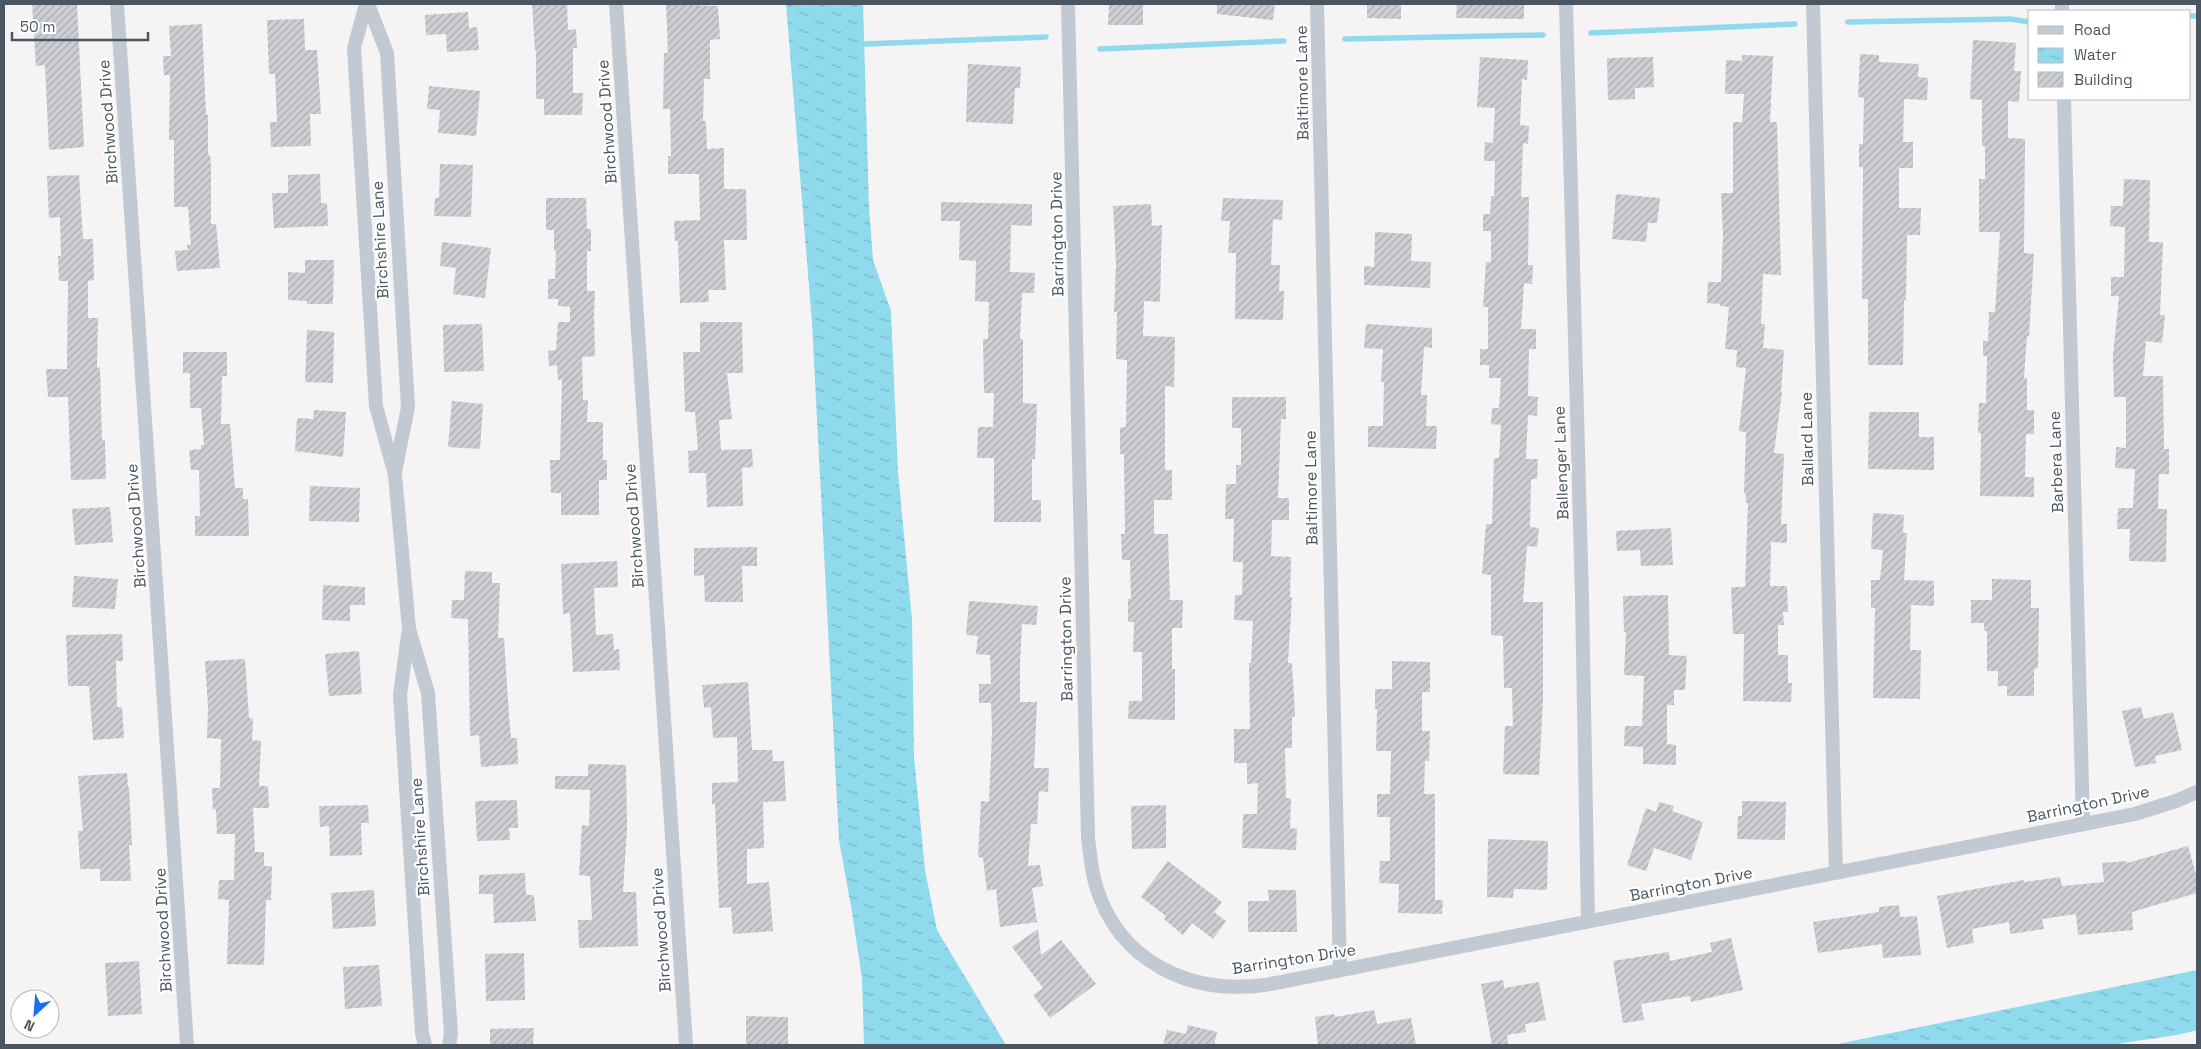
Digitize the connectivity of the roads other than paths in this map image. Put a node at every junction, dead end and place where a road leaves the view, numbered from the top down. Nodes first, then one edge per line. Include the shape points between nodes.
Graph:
1 (117, 4) edge
2 (367, 4) edge
3 (616, 4) edge
4 (1068, 4) edge
5 (1317, 4) edge
6 (1566, 4) edge
7 (1814, 4) edge
8 (2064, 100) edge
9 (395, 475) junction
10 (409, 629) junction
11 (2197, 792) edge
12 (2083, 824) junction
13 (1836, 873) junction
14 (1588, 921) junction
15 (1340, 970) junction
16 (187, 1045) edge
17 (425, 1045) edge
18 (449, 1045) edge
19 (686, 1045) edge

1 - 16 street, Birchwood Drive
2 - 9 street, Birchshire Lane via 354,48 374,386 376,406
2 - 9 street, Birchshire Lane via 387,53 408,407
3 - 19 street, Birchwood Drive
4 - 15 street, Barrington Drive via 1088,837 1094,880 1108,914 1134,948 1185,979 1216,987 1240,988
5 - 15 street, Baltimore Lane
6 - 14 street, Ballenger Lane
7 - 13 street, Ballard Lane
8 - 12 street, Barbera Lane
9 - 10 street, Birchshire Lane
10 - 17 street, Birchshire Lane via 400,695
10 - 18 street, Birchshire Lane via 428,693 451,1034
11 - 12 street, Barrington Drive via 2156,808
12 - 13 street, Barrington Drive
13 - 14 street, Barrington Drive
14 - 15 street, Barrington Drive

